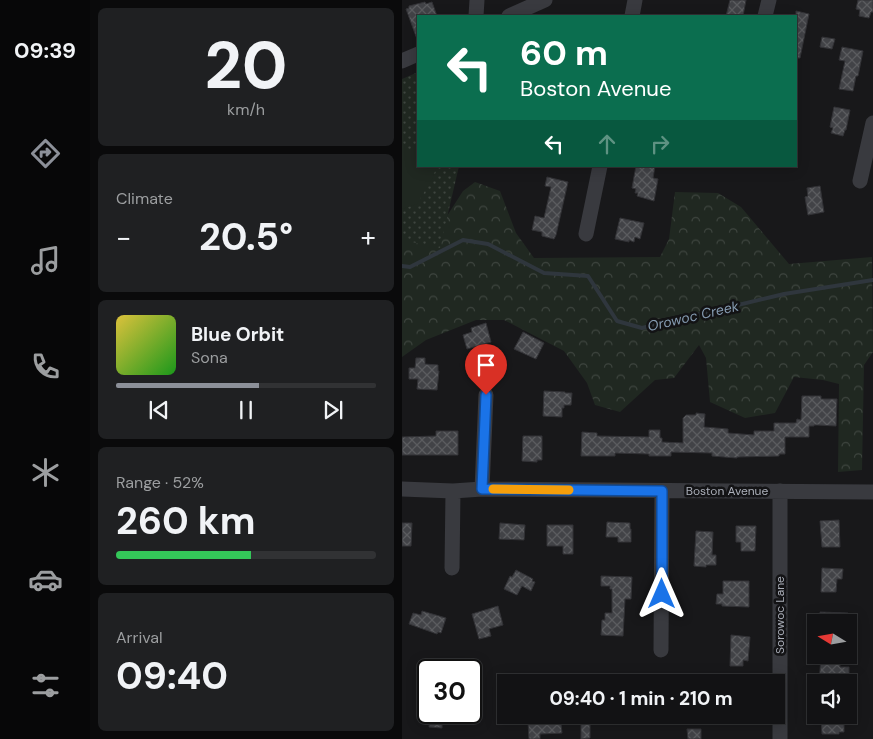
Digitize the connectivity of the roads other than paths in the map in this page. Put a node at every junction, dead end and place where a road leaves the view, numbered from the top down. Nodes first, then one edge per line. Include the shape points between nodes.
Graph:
1 (477, 0) edge
2 (545, 0) edge
3 (635, 0) edge
4 (769, 0) edge
5 (476, 15) edge
6 (511, 15) edge
7 (632, 15) edge
8 (765, 15) edge
9 (417, 54) edge
10 (402, 61) edge
11 (872, 123) edge
12 (600, 167) edge
13 (860, 181) dead end
14 (586, 234) dead end
15 (486, 395) dead end
16 (402, 489) edge
17 (482, 489) junction
18 (453, 490) junction
19 (662, 491) junction
20 (780, 491) junction
21 (872, 492) edge
22 (452, 568) dead end
23 (661, 650) dead end
24 (780, 739) edge

1 - 5 street
2 - 6 street
3 - 7 street
4 - 8 street
9 - 10 street
11 - 13 street
12 - 14 street
15 - 17 street
16 - 18 street, Boston Avenue
17 - 18 street, Boston Avenue
17 - 19 street, Boston Avenue
18 - 22 street
19 - 20 street, Boston Avenue
19 - 23 street
20 - 21 street, Boston Avenue
20 - 24 street, Sorowoc Lane

